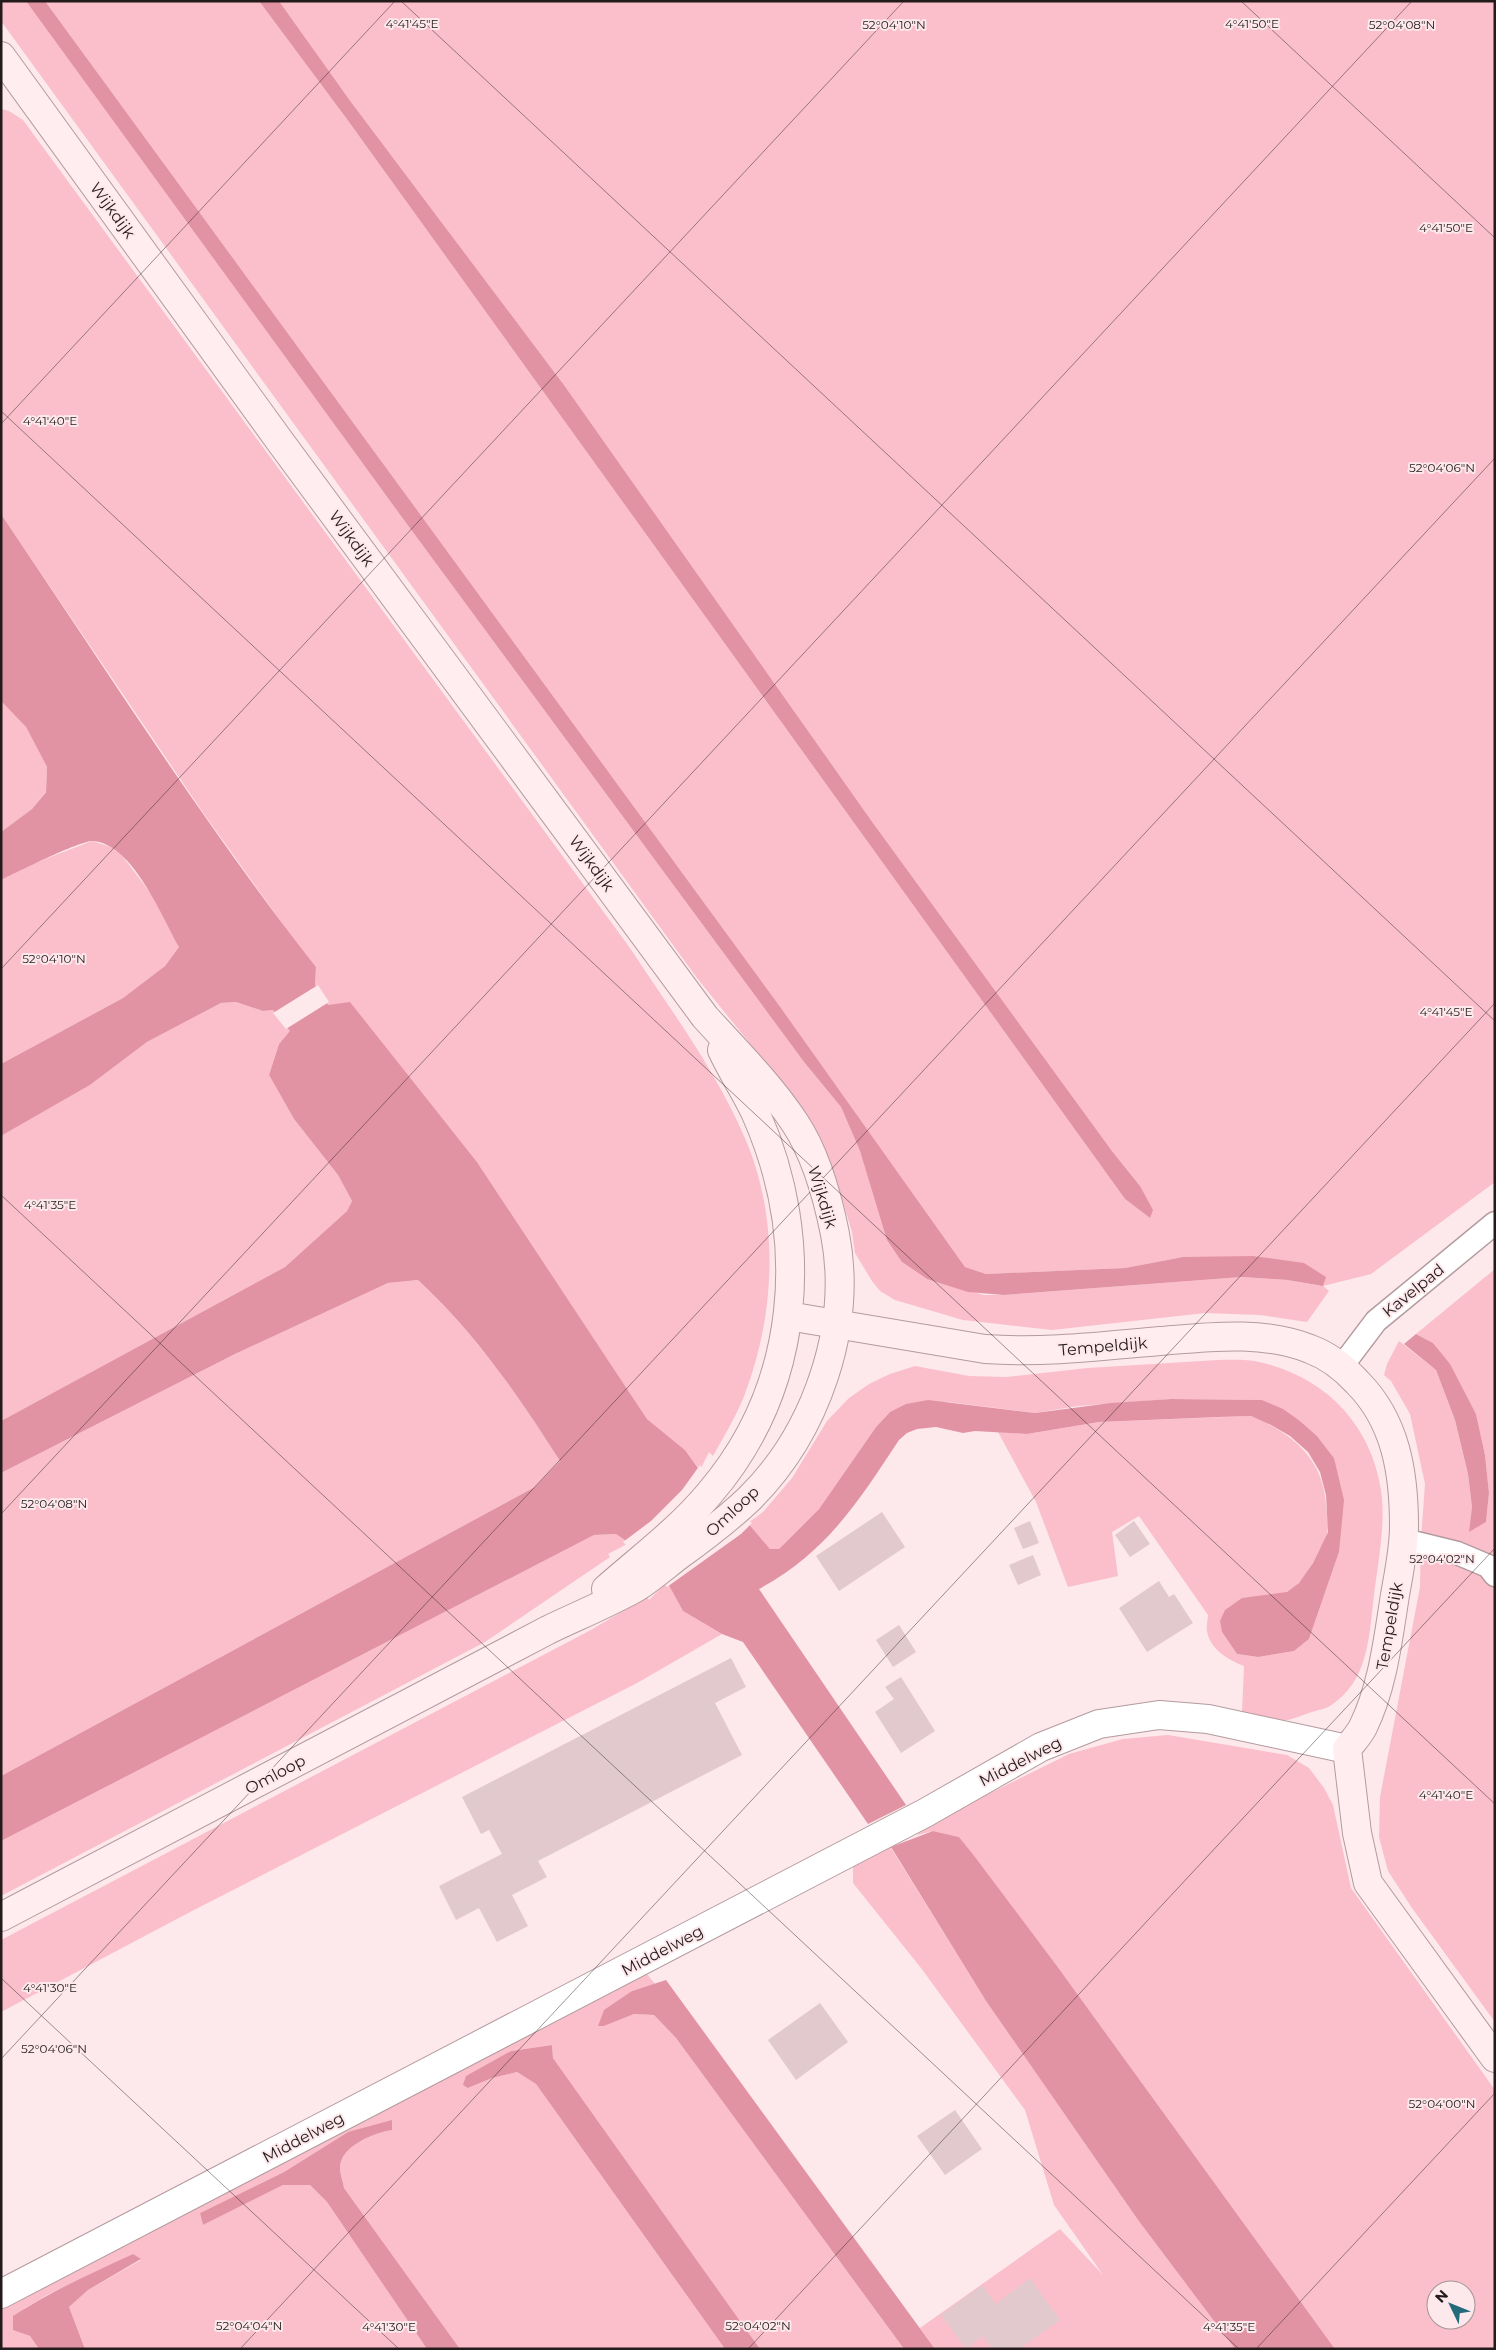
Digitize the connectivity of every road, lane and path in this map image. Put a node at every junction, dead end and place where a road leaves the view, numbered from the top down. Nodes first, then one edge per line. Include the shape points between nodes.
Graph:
1 (1, 56) edge
2 (705, 1017) junction
3 (1495, 1224) edge
4 (788, 1316) junction
5 (837, 1324) junction
6 (1342, 1366) junction
7 (1404, 1540) junction
8 (1495, 1575) edge
9 (631, 1580) junction
10 (1347, 1749) junction
11 (1, 1917) edge
12 (1495, 2058) edge
13 (1, 2294) edge

1 - 2 street, Wijkdijk via 279,440
2 - 4 street, Wijkdijk via 755,1112 779,1184 788,1223 791,1278
2 - 5 street, Wijkdijk via 796,1123 814,1163 830,1211 840,1259
3 - 6 lane, Kavelpad via 1376,1320
4 - 5 street, Tempeldijk
4 - 9 street, Omloop via 774,1377 747,1441 688,1518
5 - 6 street, Tempeldijk via 1013,1351 1231,1336 1274,1339 1310,1348
5 - 9 street, Omloop via 813,1406 788,1451 750,1498 712,1531
6 - 7 street, Tempeldijk via 1368,1393 1393,1440 1402,1471
7 - 8 lane via 1457,1554 1488,1566
7 - 10 street, Tempeldijk via 1384,1665 1363,1727
9 - 11 street, Omloop via 548,1630
10 - 12 street via 1357,1833 1368,1883
10 - 13 street, Middelweg via 1208,1719 1159,1715 1099,1724 1040,1747 925,1813

